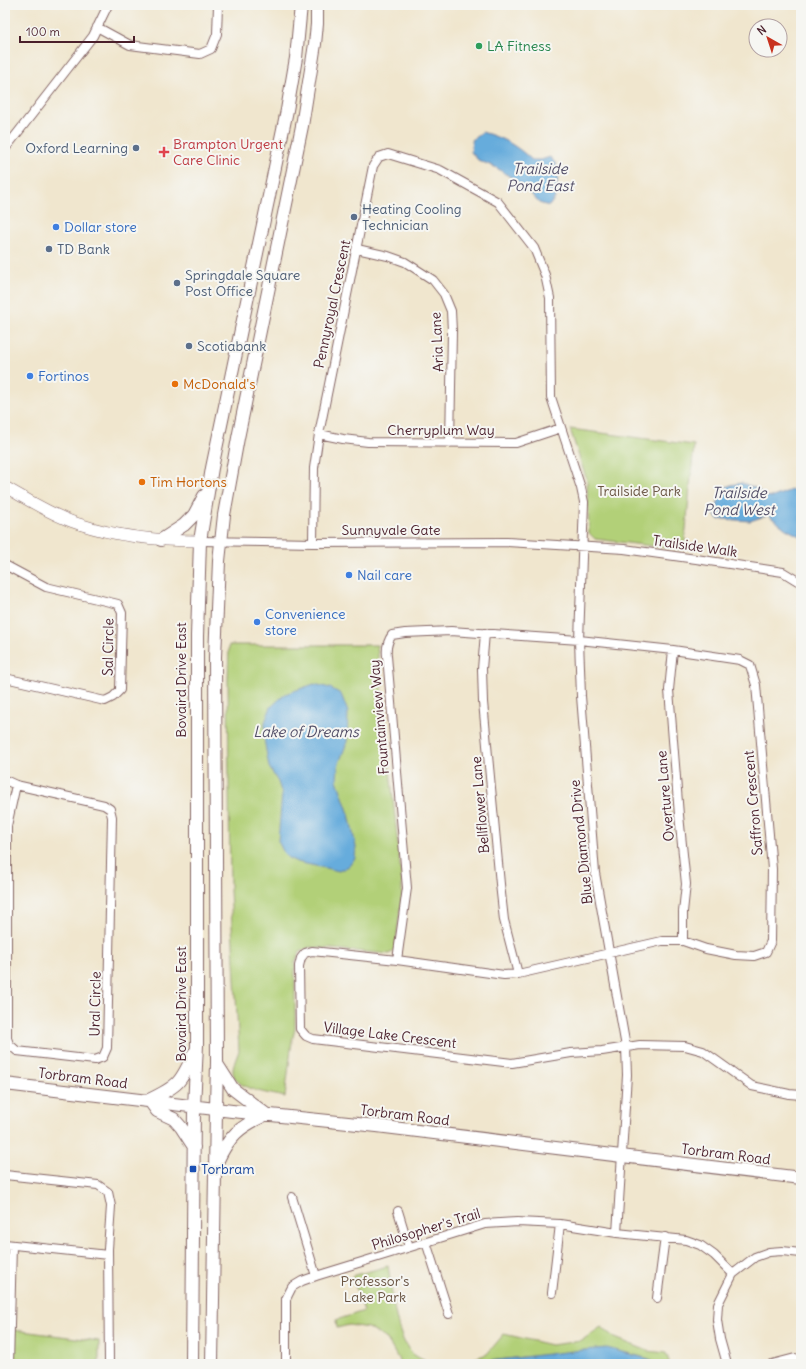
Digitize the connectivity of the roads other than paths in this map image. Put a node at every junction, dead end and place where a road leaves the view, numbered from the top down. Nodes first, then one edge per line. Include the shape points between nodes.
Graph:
1 (108, 5) edge
2 (218, 5) edge
3 (301, 5) edge
4 (317, 5) edge
5 (97, 28) junction
6 (282, 132) junction
7 (298, 145) junction
8 (5, 149) edge
9 (357, 249) junction
10 (562, 428) junction
11 (319, 434) junction
12 (450, 443) junction
13 (209, 486) junction
14 (5, 487) edge
15 (161, 540) junction
16 (200, 541) junction
17 (221, 542) junction
18 (313, 543) junction
19 (582, 546) junction
20 (5, 565) edge
21 (801, 583) edge
22 (485, 633) junction
23 (579, 640) junction
24 (673, 650) junction
25 (5, 679) edge
26 (5, 780) edge
27 (16, 785) junction
28 (683, 941) junction
29 (610, 952) junction
30 (397, 960) junction
31 (518, 974) junction
32 (197, 1044) junction
33 (626, 1047) junction
34 (217, 1064) junction
35 (5, 1084) edge
36 (801, 1095) edge
37 (149, 1100) junction
38 (194, 1107) junction
39 (216, 1109) junction
40 (267, 1115) junction
41 (194, 1147) junction
42 (621, 1157) junction
43 (216, 1165) junction
44 (5, 1175) edge
45 (801, 1178) edge
46 (292, 1197) dead end
47 (398, 1211) dead end
48 (560, 1224) junction
49 (617, 1233) junction
50 (665, 1237) junction
51 (426, 1242) junction
52 (9, 1244) edge
53 (409, 1247) junction
54 (801, 1254) edge
55 (108, 1255) junction
56 (733, 1274) junction
57 (316, 1276) junction
58 (552, 1293) dead end
59 (657, 1298) dead end
60 (449, 1314) dead end
61 (794, 1358) dead end
62 (9, 1364) edge
63 (109, 1364) edge
64 (192, 1364) edge
65 (212, 1364) edge
66 (286, 1364) edge
67 (728, 1364) edge
68 (772, 1364) edge

1 - 5 street
2 - 5 street via 217,34 212,49 200,54 130,45
3 - 6 main road, Bovaird Drive East via 296,58
4 - 7 main road via 315,44
5 - 8 street
6 - 7 main road
6 - 13 main road, Bovaird Drive East
7 - 17 main road via 238,438
9 - 10 street, Pennyroyal Crescent via 374,166 379,157 388,154 440,170 498,202 534,248 545,275 550,298 552,397
9 - 11 street, Pennyroyal Crescent
9 - 12 street, Aria Lane via 405,262 433,280 444,294 451,311 452,331
10 - 12 street, Cherryplum Way via 516,443
10 - 19 street, Pennyroyal Crescent via 584,502
11 - 12 street, Cherryplum Way via 368,442
11 - 18 street, Pennyroyal Crescent via 314,468
13 - 15 main road via 194,515
13 - 16 main road, Bovaird Drive East
14 - 15 street via 78,524 119,535
15 - 16 street
16 - 17 street, Sunnyvale Gate
16 - 32 main road, Bovaird Drive East via 196,636
17 - 18 street, Sunnyvale Gate
17 - 34 main road via 215,657
18 - 19 street, Sunnyvale Gate via 507,542
19 - 21 street, Trailside Walk via 696,558 783,572
19 - 23 street, Blue Diamond Drive
20 - 25 street, Sal Circle via 46,586 118,604 122,613 120,690 113,697 105,700
22 - 23 street, Fountainview Way
22 - 30 street, Fountainview Way via 405,633 392,635 386,648 407,888
22 - 31 street, Bellflower Lane via 483,702 504,920
23 - 24 street, Saffron Crescent
23 - 29 street, Blue Diamond Drive via 595,873
24 - 28 street, Overture Lane via 669,690 686,884
24 - 28 street, Saffron Crescent via 740,660 752,668 756,685 772,869 771,941 766,952 754,956 736,955
26 - 27 street, Ural Circle
27 - 27 street, Ural Circle via 104,805 110,809 112,817 107,1048 103,1056 95,1060 17,1051 9,1044 7,1038 7,826
28 - 29 street, Saffron Crescent via 662,941
29 - 31 street, Village Lake Crescent
29 - 33 street, Blue Diamond Drive
30 - 31 street, Village Lake Crescent via 504,975
30 - 33 street, Village Lake Crescent via 312,951 305,953 300,958 299,966 300,1030 313,1040 512,1063 571,1052
32 - 37 main road via 179,1083
32 - 38 main road, Bovaird Drive East
33 - 36 street via 685,1046 703,1052 752,1086
33 - 42 street, Blue Diamond Drive via 627,1075
34 - 39 main road
34 - 40 main road via 233,1088
35 - 37 main road, Torbram Road
37 - 38 main road, Torbram Road
37 - 41 main road via 157,1111 174,1119
38 - 39 main road, Torbram Road
38 - 41 main road, Bovaird Drive East
39 - 40 main road, Torbram Road
39 - 43 main road
40 - 42 main road, Torbram Road via 378,1126
40 - 43 main road via 236,1133 225,1146
41 - 64 main road, Bovaird Drive East
42 - 45 main road, Torbram Road
42 - 49 street, Blue Diamond Drive
43 - 65 main road
44 - 55 street via 98,1185 108,1192 111,1206
46 - 57 street
47 - 53 street
48 - 49 street, Philosopher's Trail
48 - 51 street, Philosopher's Trail via 485,1224
48 - 58 street
49 - 50 street, Philosopher's Trail
50 - 56 street, Philosopher's Trail via 700,1244
50 - 59 street
51 - 53 street, Philosopher's Trail
51 - 60 street
52 - 55 street
52 - 62 street
53 - 57 street, Philosopher's Trail
54 - 56 street via 769,1252 755,1257
55 - 63 street
56 - 67 street via 718,1304 717,1320
57 - 66 street, Philosopher's Trail via 292,1287 286,1299
61 - 68 street

